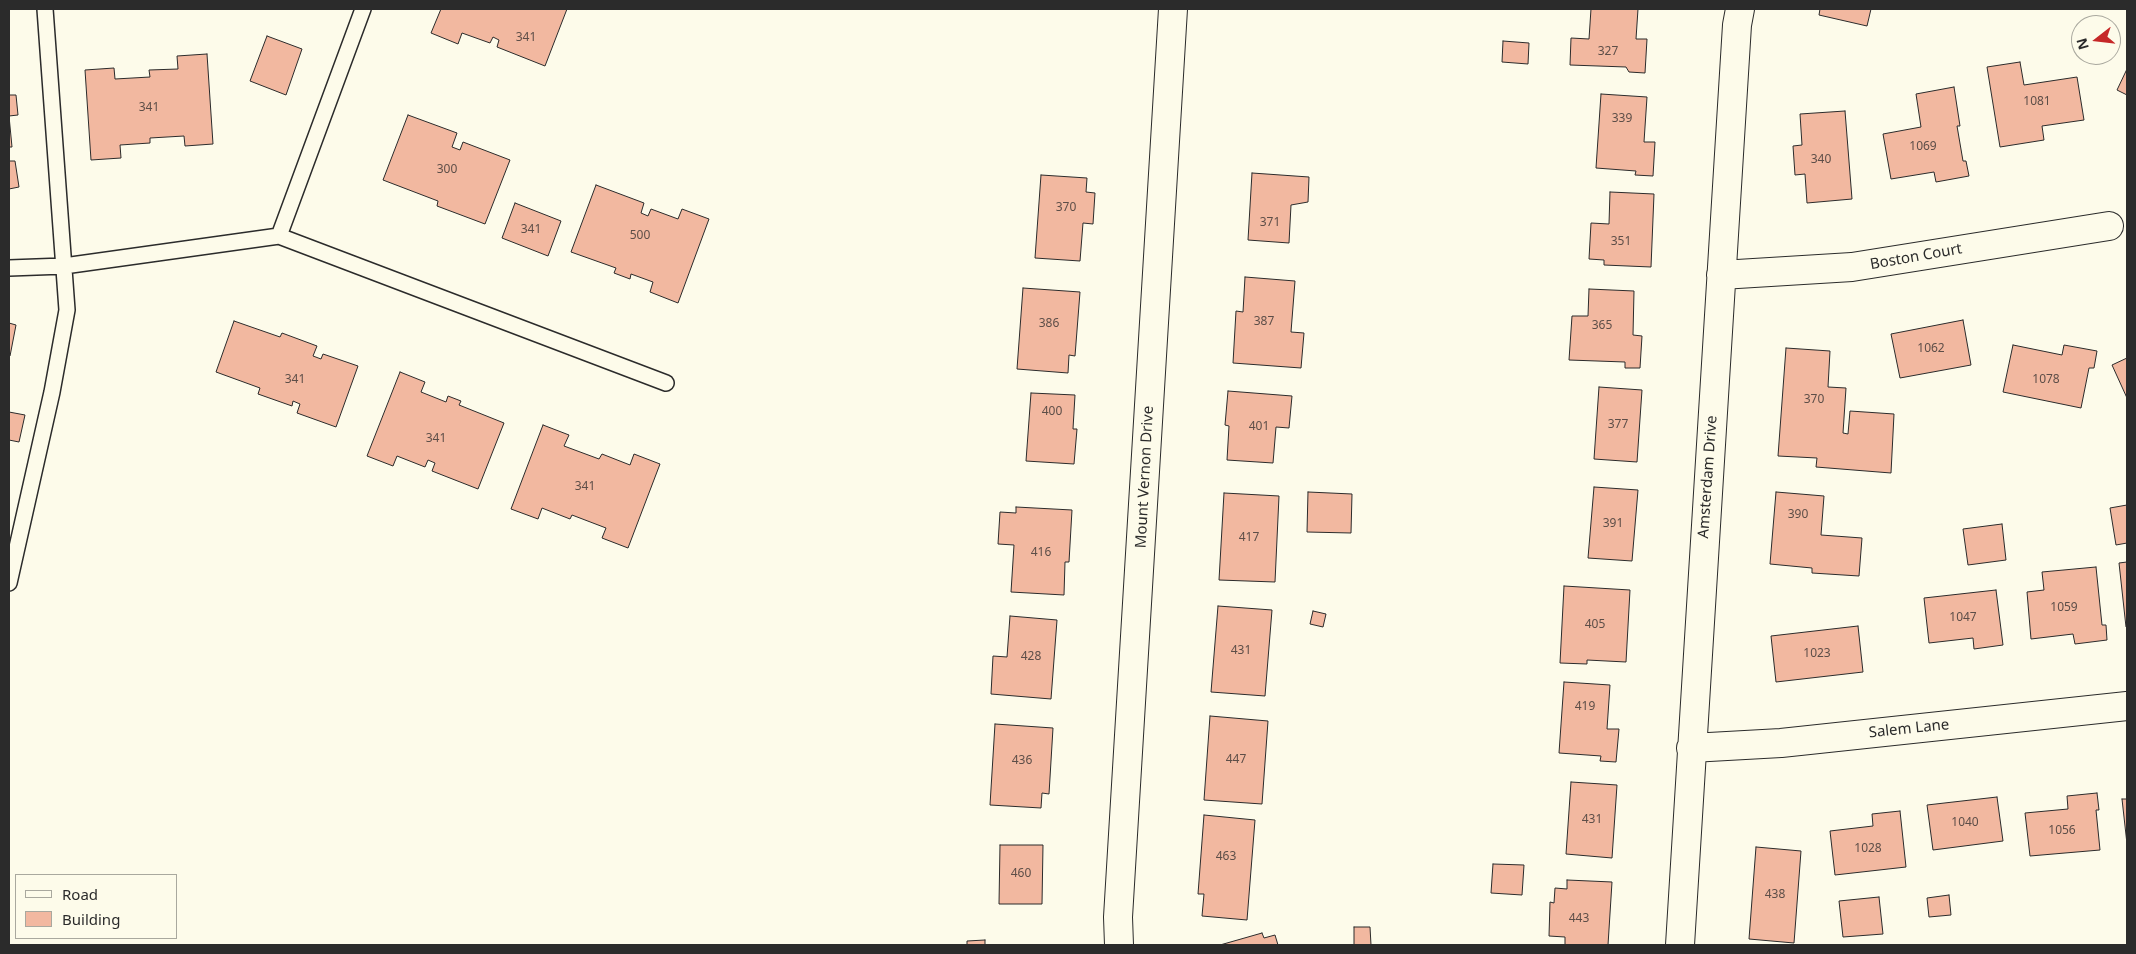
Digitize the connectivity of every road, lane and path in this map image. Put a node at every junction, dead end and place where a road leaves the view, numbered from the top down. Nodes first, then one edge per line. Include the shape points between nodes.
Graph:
1 (45, 9) edge
2 (363, 9) edge
3 (1172, 9) edge
4 (1740, 9) edge
5 (2109, 226) dead end
6 (279, 236) junction
7 (64, 266) junction
8 (9, 268) edge
9 (1721, 275) junction
10 (666, 383) dead end
11 (9, 583) edge
12 (2127, 706) edge
13 (1691, 748) junction
14 (1118, 945) edge
15 (1680, 945) edge

1 - 7 lane
2 - 6 lane
3 - 14 street, Mount Vernon Drive
4 - 9 street, Amsterdam Drive
5 - 9 street, Boston Court via 1852,267
6 - 7 lane
6 - 10 lane
7 - 8 lane
7 - 11 lane via 67,310
9 - 13 street, Amsterdam Drive
12 - 13 street, Salem Lane via 1781,743
13 - 15 street, Amsterdam Drive

